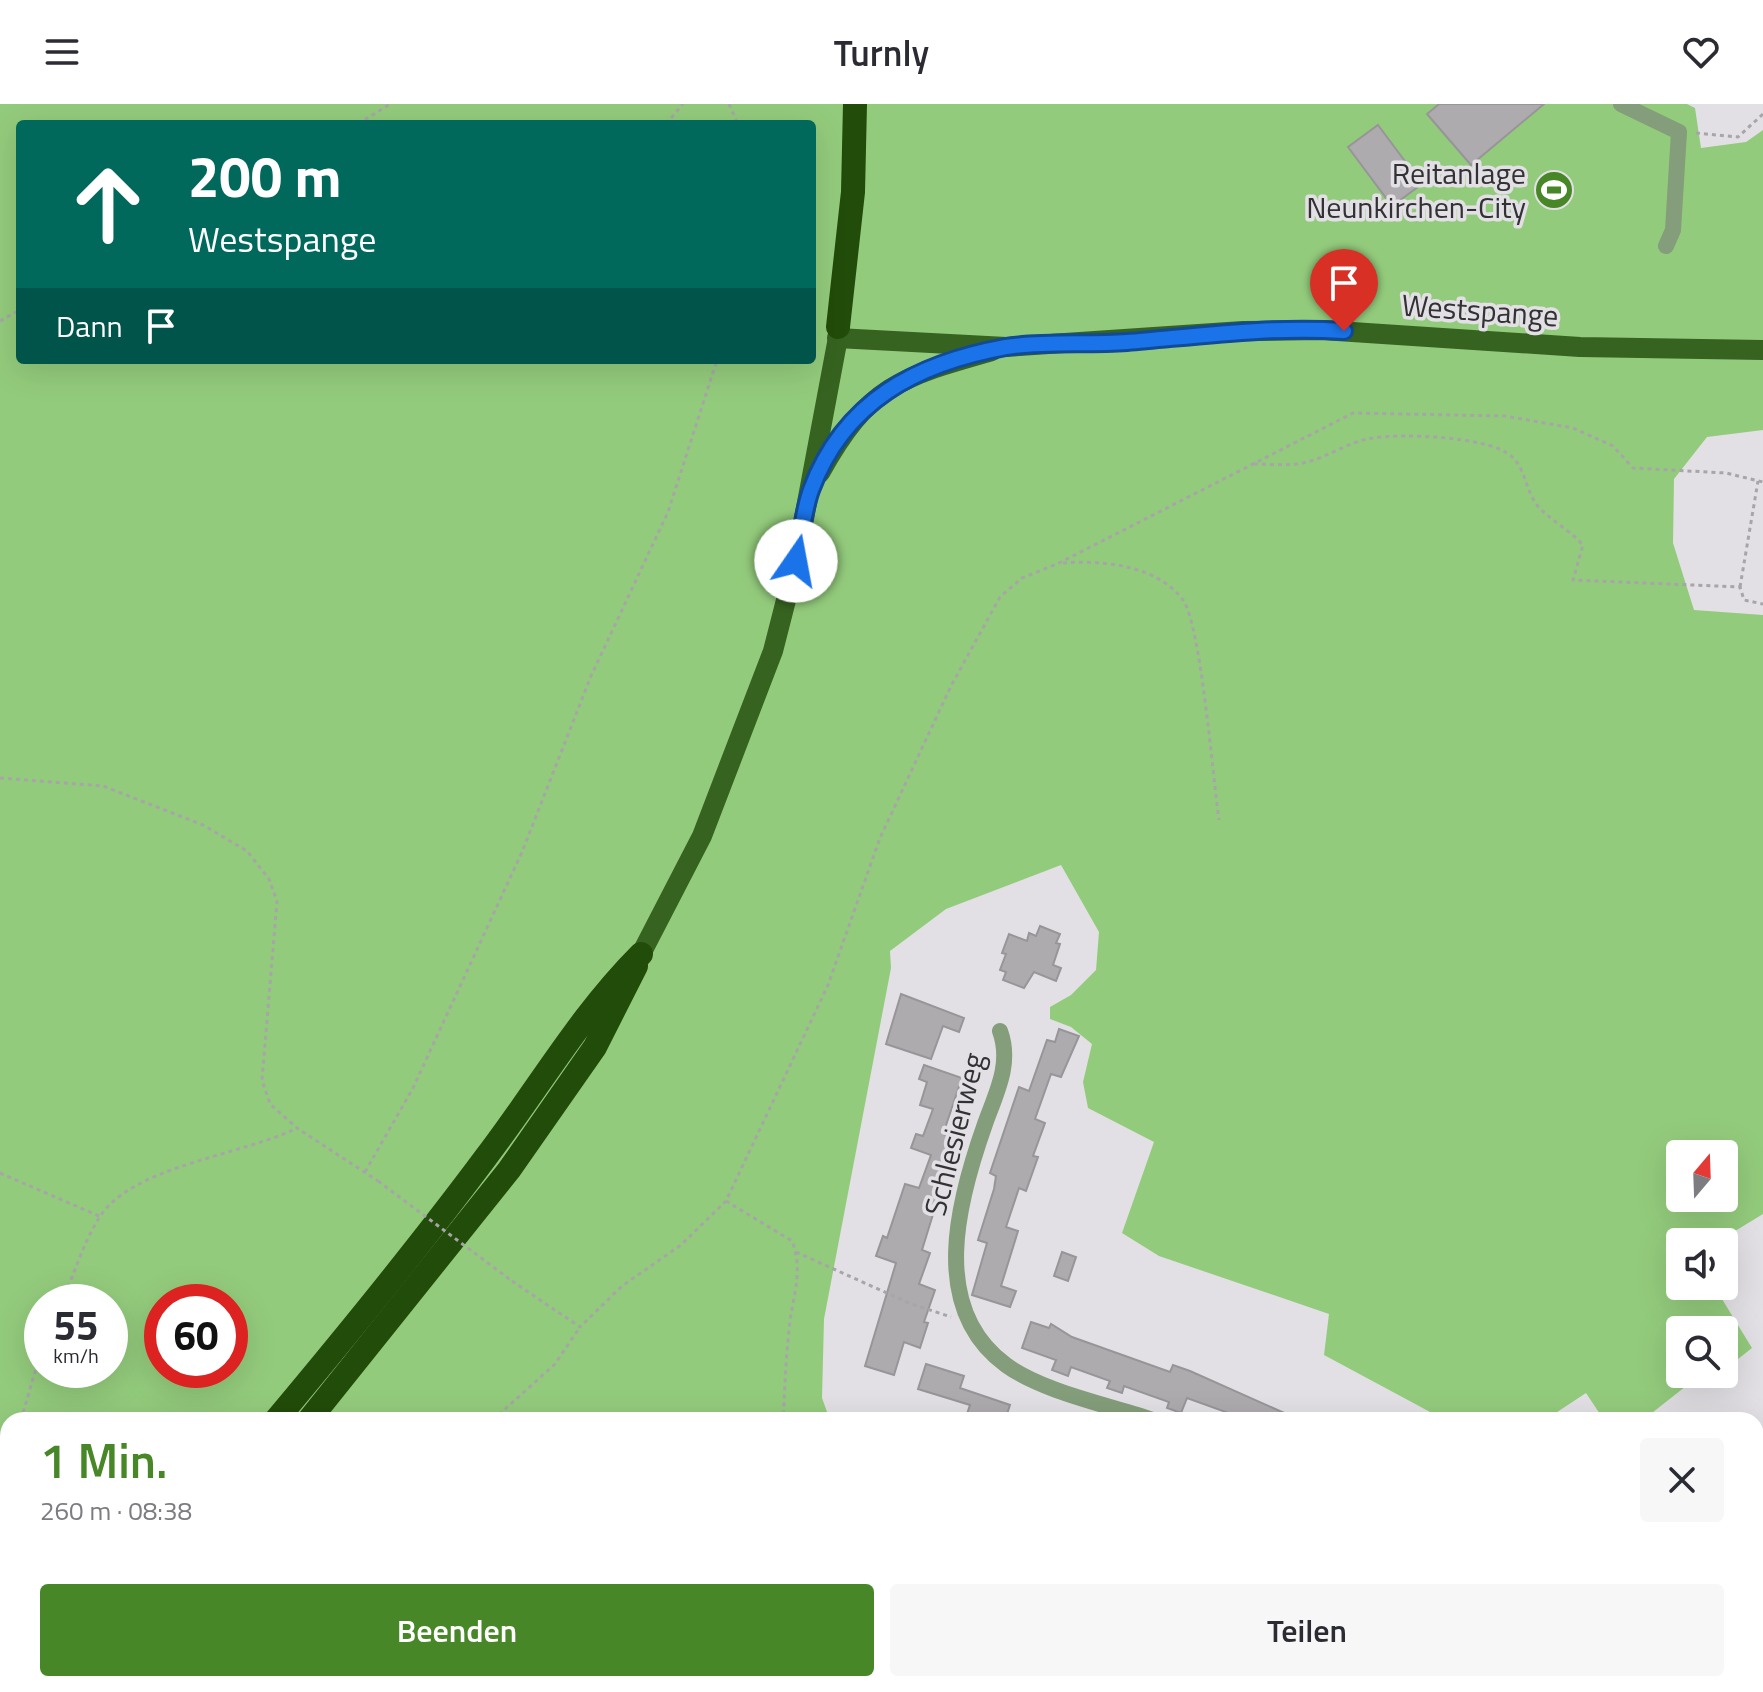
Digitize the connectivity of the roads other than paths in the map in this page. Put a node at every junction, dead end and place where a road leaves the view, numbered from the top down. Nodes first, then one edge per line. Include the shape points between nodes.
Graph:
1 (855, 104) edge
2 (1621, 104) edge
3 (1666, 246) dead end
4 (837, 332) junction
5 (1006, 347) junction
6 (1763, 350) edge
7 (811, 490) junction
8 (641, 954) junction
9 (1000, 1031) dead end
10 (283, 1412) edge
11 (315, 1412) edge
12 (1129, 1412) edge

1 - 4 highway via 853,192
2 - 3 street via 1679,132 1673,230
4 - 5 main road
4 - 7 main road
5 - 6 main road, Westspange via 1322,330 1580,347
5 - 7 main road via 923,371 887,389 846,428
7 - 8 main road via 780,625 749,720 702,836
8 - 10 highway via 601,994 478,1168
8 - 11 highway via 595,1047 509,1170
9 - 12 street, Schlesierweg via 1007,1059 961,1206 956,1248 966,1319 1006,1365

